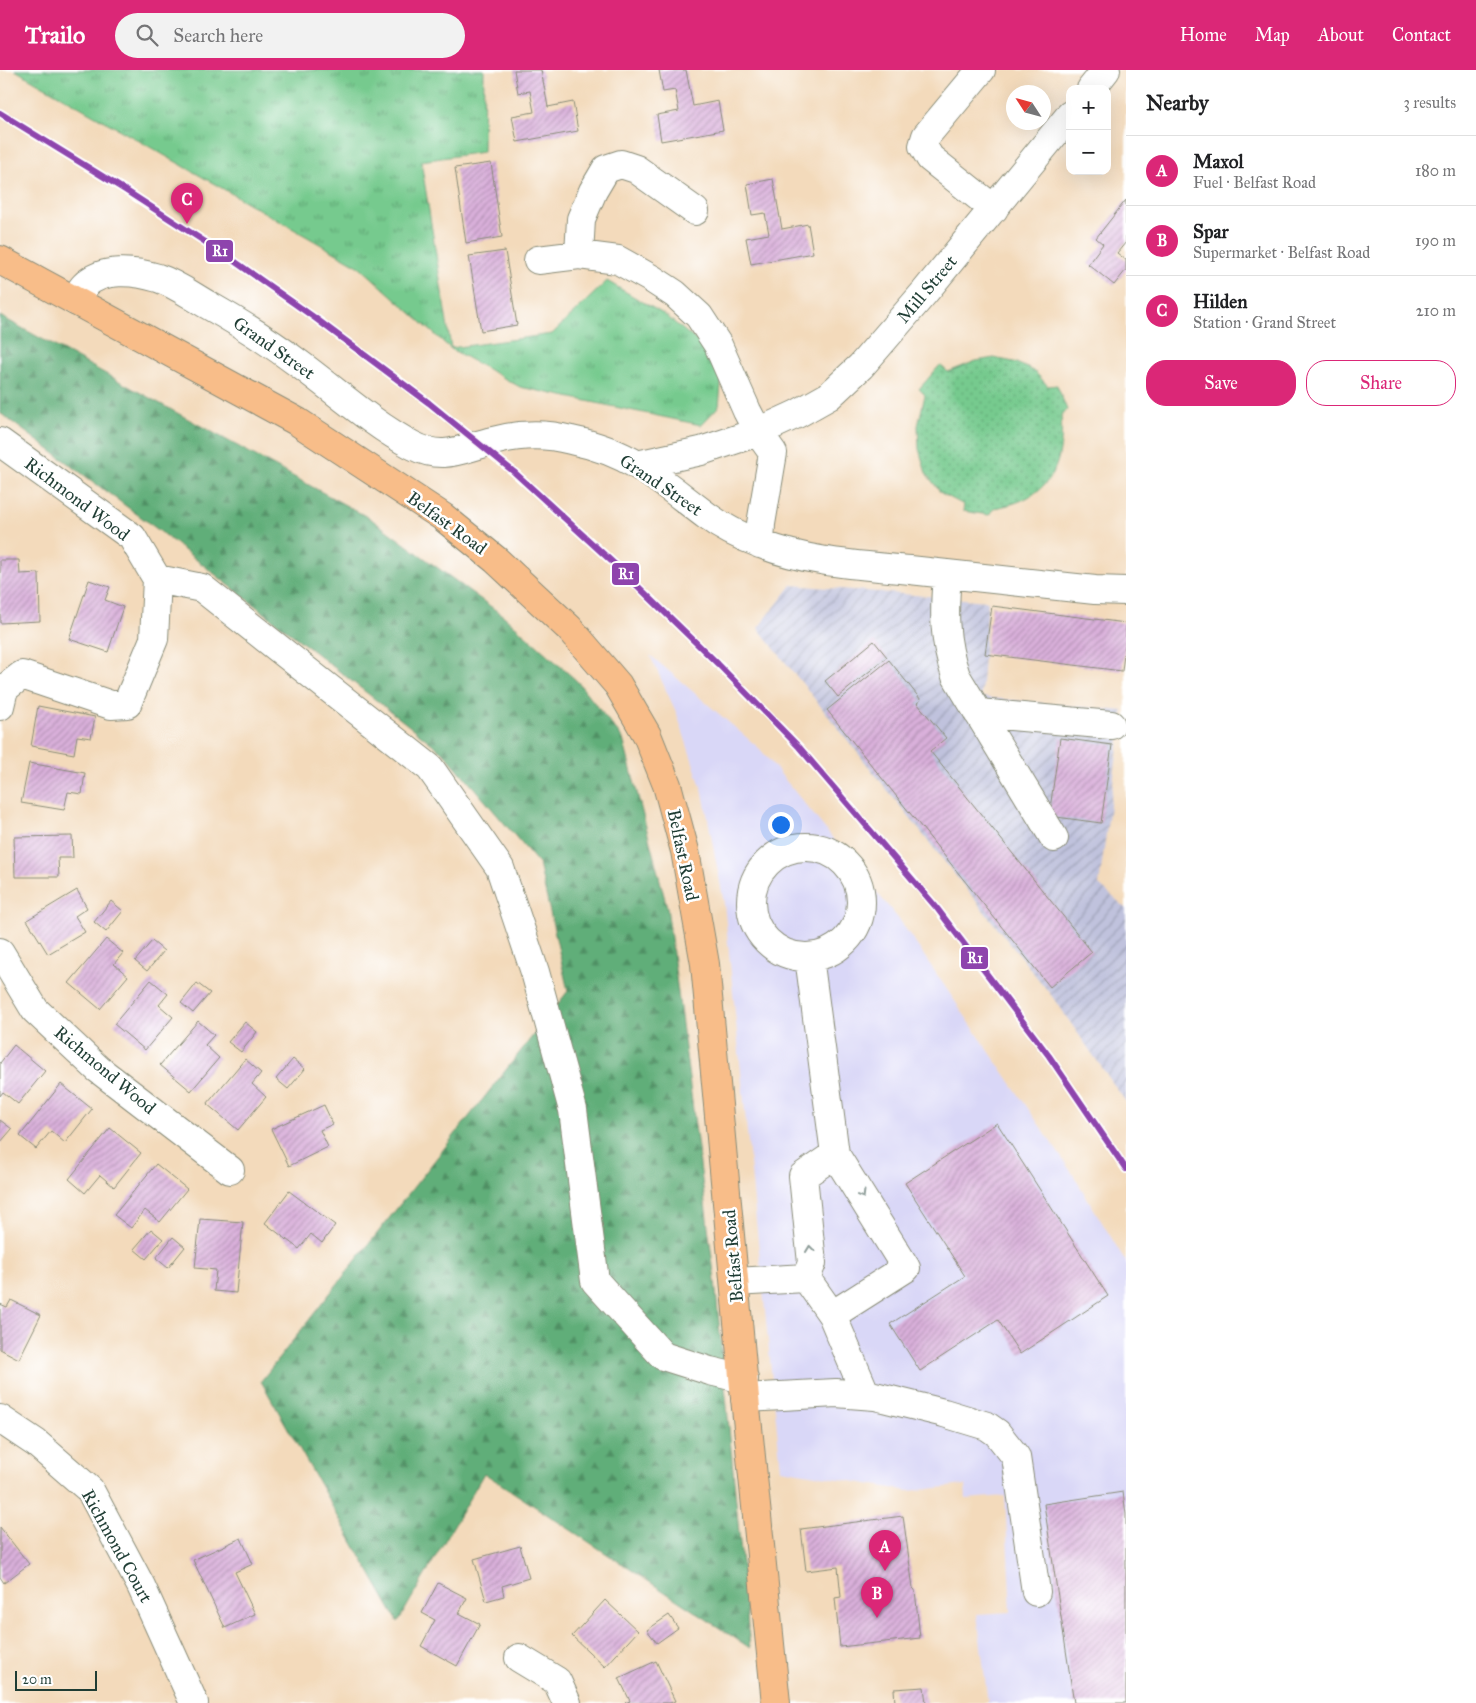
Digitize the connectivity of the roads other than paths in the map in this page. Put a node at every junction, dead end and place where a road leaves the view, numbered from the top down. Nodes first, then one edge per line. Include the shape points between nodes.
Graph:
1 (982, 70) edge
2 (1106, 70) edge
3 (1094, 85) edge
4 (1066, 120) edge
5 (994, 209) junction
6 (695, 211) dead end
7 (579, 255) junction
8 (0, 260) edge
9 (538, 260) dead end
10 (75, 300) junction
11 (758, 432) junction
12 (0, 442) edge
13 (637, 465) junction
14 (760, 544) junction
15 (946, 574) junction
16 (157, 579) junction
17 (1126, 591) edge
18 (0, 706) edge
19 (978, 714) junction
20 (1111, 725) dead end
21 (1054, 838) dead end
22 (0, 952) edge
23 (809, 957) dead end
24 (835, 1154) junction
25 (230, 1170) dead end
26 (806, 1278) junction
27 (735, 1282) junction
28 (832, 1316) junction
29 (745, 1389) junction
30 (866, 1395) junction
31 (0, 1419) edge
32 (1036, 1592) dead end
33 (519, 1658) dead end
34 (194, 1703) edge
35 (567, 1703) edge
36 (776, 1703) edge

1 - 5 street via 926,136 923,146 930,158
2 - 3 street
4 - 5 street, Mill Street
5 - 11 street, Mill Street via 861,366 829,396
6 - 7 street via 636,169 621,164 606,169 592,190 581,219
7 - 9 street
7 - 11 street via 618,260 674,294 699,316 718,345
8 - 10 highway, Belfast Road
10 - 13 street, Grand Street via 83,287 95,278 111,273 139,273 162,279 299,364 394,434 430,451 451,454 492,441 530,434 590,444
10 - 27 highway, Belfast Road via 298,422 443,517 496,560 569,628 618,685 647,736 668,784 685,851 705,964
11 - 13 street, Mill Street via 701,451
11 - 14 street via 773,453
12 - 16 street, Richmond Wood via 132,537
13 - 14 street, Grand Street via 707,516
14 - 15 street, Grand Street via 811,559
15 - 17 street, Grand Street
15 - 19 street via 945,630 949,655 956,676
16 - 18 street via 154,639 127,704 111,705 22,675 4,689
16 - 29 street via 202,588 430,768 500,868 535,972 573,1110 595,1281 663,1356 710,1371
19 - 20 street
19 - 21 street
22 - 25 street, Richmond Wood via 35,1010 98,1069
23 - 24 street
26 -> 24 street via 812,1263 803,1176
24 -> 28 street via 906,1268
26 - 27 street
26 - 28 street
27 - 29 highway, Belfast Road
28 - 30 street
29 - 30 street
29 - 36 highway, Belfast Road
30 - 32 street via 944,1413 987,1426 997,1433 1016,1457
31 - 34 street, Richmond Court via 36,1443 90,1490 142,1586
33 - 35 street via 557,1681

